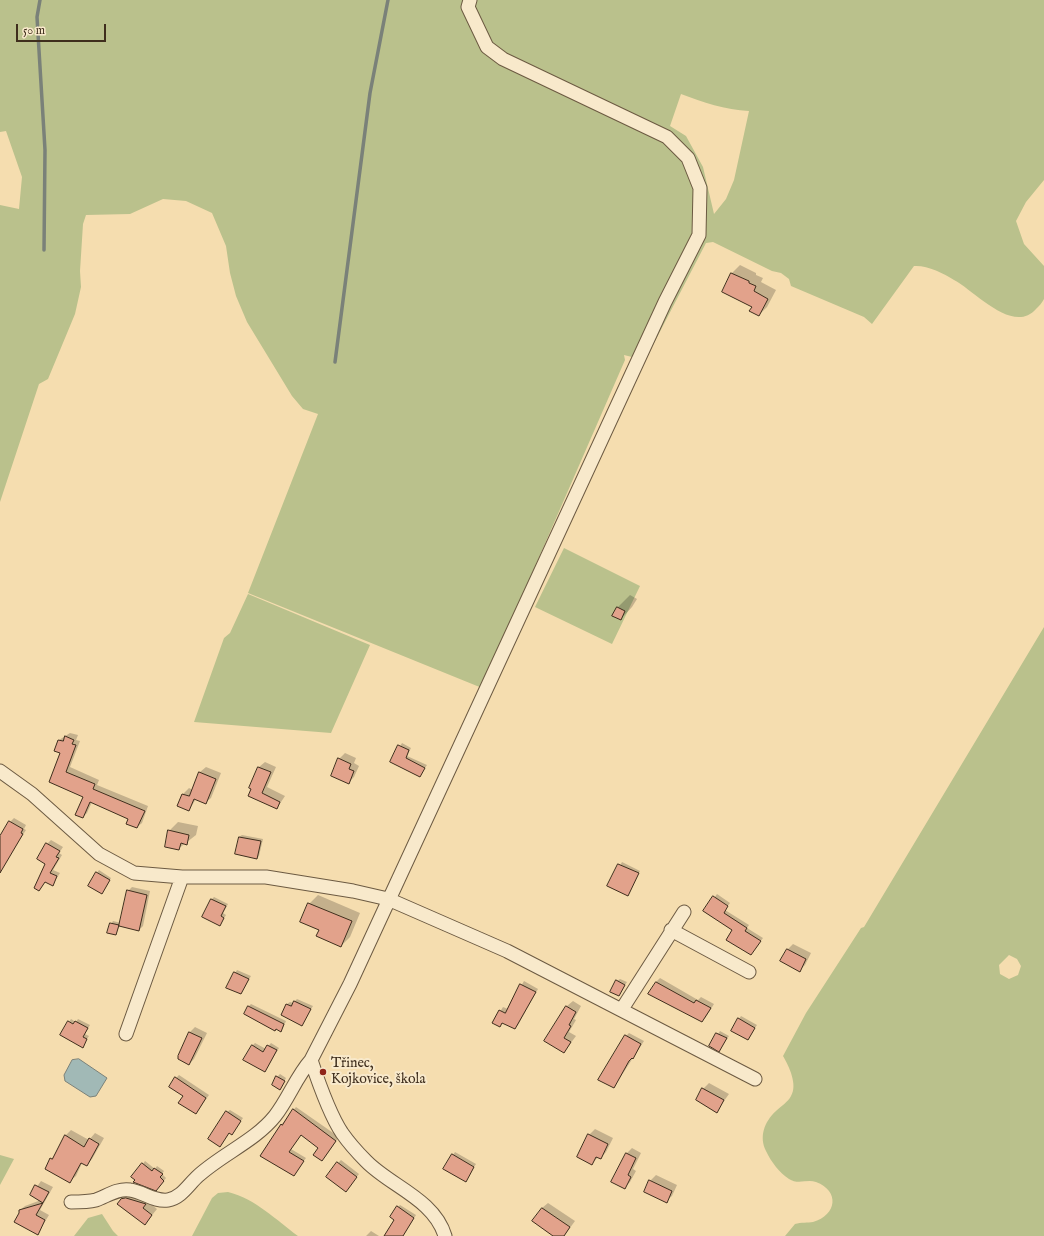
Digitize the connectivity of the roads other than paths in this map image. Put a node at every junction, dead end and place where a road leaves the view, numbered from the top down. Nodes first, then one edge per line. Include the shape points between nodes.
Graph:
1 (470, 0) edge
2 (0, 771) edge
3 (182, 877) junction
4 (388, 899) junction
5 (684, 912) dead end
6 (672, 930) junction
7 (749, 972) dead end
8 (622, 1009) junction
9 (126, 1034) dead end
10 (311, 1060) junction
11 (756, 1079) dead end
12 (71, 1202) dead end
13 (445, 1236) edge

1 - 4 street via 468,7 487,47 504,59 667,137 678,147 688,158 700,188 699,235 665,302
2 - 3 street via 32,794 99,854 134,874
3 - 4 street via 266,877
3 - 9 street
4 - 8 street via 507,951
4 - 10 street via 350,984
5 - 6 street
6 - 7 street
6 - 8 street
8 - 11 street
10 - 12 street via 303,1069 285,1102 261,1130 199,1175 170,1200 120,1190 94,1200
10 - 13 street via 319,1084 342,1133 368,1162 421,1203 440,1224

